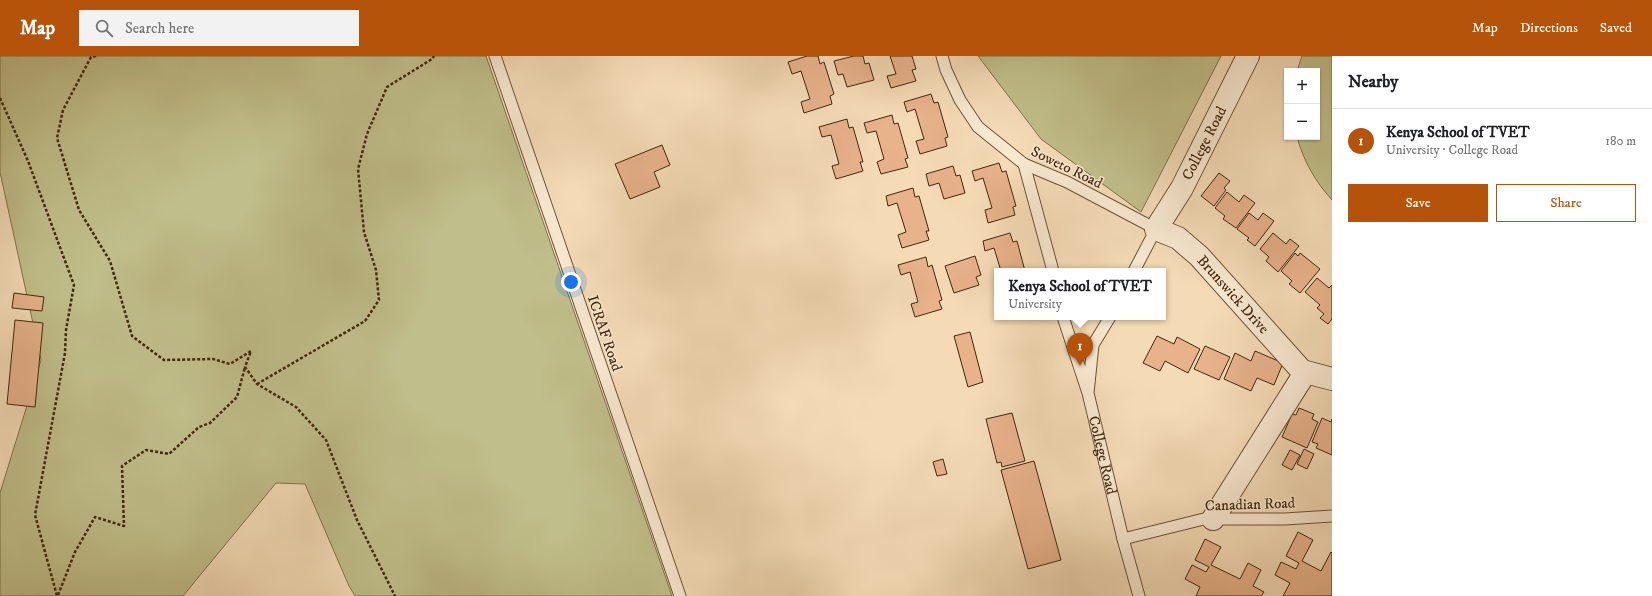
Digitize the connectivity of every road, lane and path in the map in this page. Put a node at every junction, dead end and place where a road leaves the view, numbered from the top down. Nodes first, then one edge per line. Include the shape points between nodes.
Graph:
1 (96, 56) edge
2 (434, 56) edge
3 (495, 56) edge
4 (942, 56) edge
5 (1248, 56) edge
6 (0, 98) edge
7 (1024, 164) junction
8 (1156, 229) junction
9 (1052, 268) edge
10 (1136, 268) edge
11 (1064, 320) edge
12 (1108, 320) edge
13 (245, 367) junction
14 (1302, 371) junction
15 (1332, 380) edge
16 (257, 384) junction
17 (1088, 393) junction
18 (1332, 516) edge
19 (1213, 519) junction
20 (1123, 539) junction
21 (57, 596) edge
22 (395, 596) edge
23 (680, 596) edge
24 (1140, 596) edge

1 - 13 path via 91,57 63,110 57,138 78,210 110,261 132,336 164,360 213,359 230,364 251,351
2 - 16 path via 387,87 367,134 358,169 364,232 376,270 379,300 365,321
3 - 23 lane, ICRAF Road
4 - 7 lane, Soweto Road via 960,100 978,127
5 - 8 street, College Road via 1182,188
6 - 21 path via 28,161 74,285 66,330 65,353 35,515
7 - 8 lane, Soweto Road via 1067,182
7 - 9 lane
8 - 10 lane, College Road
8 - 14 street, Brunswick Drive via 1178,238 1199,256
11 - 17 lane
12 - 17 lane, College Road via 1093,345
13 - 16 path
13 - 21 path via 237,397 210,423 200,427 169,454 146,450 122,466 124,526 95,517 75,552
14 - 15 street
14 - 19 street via 1302,378
16 - 22 path via 296,407 326,440 357,520
17 - 20 lane, College Road
18 - 19 lane, Canadian Road
19 - 20 lane, Canadian Road via 1212,517
20 - 24 lane, College Road

